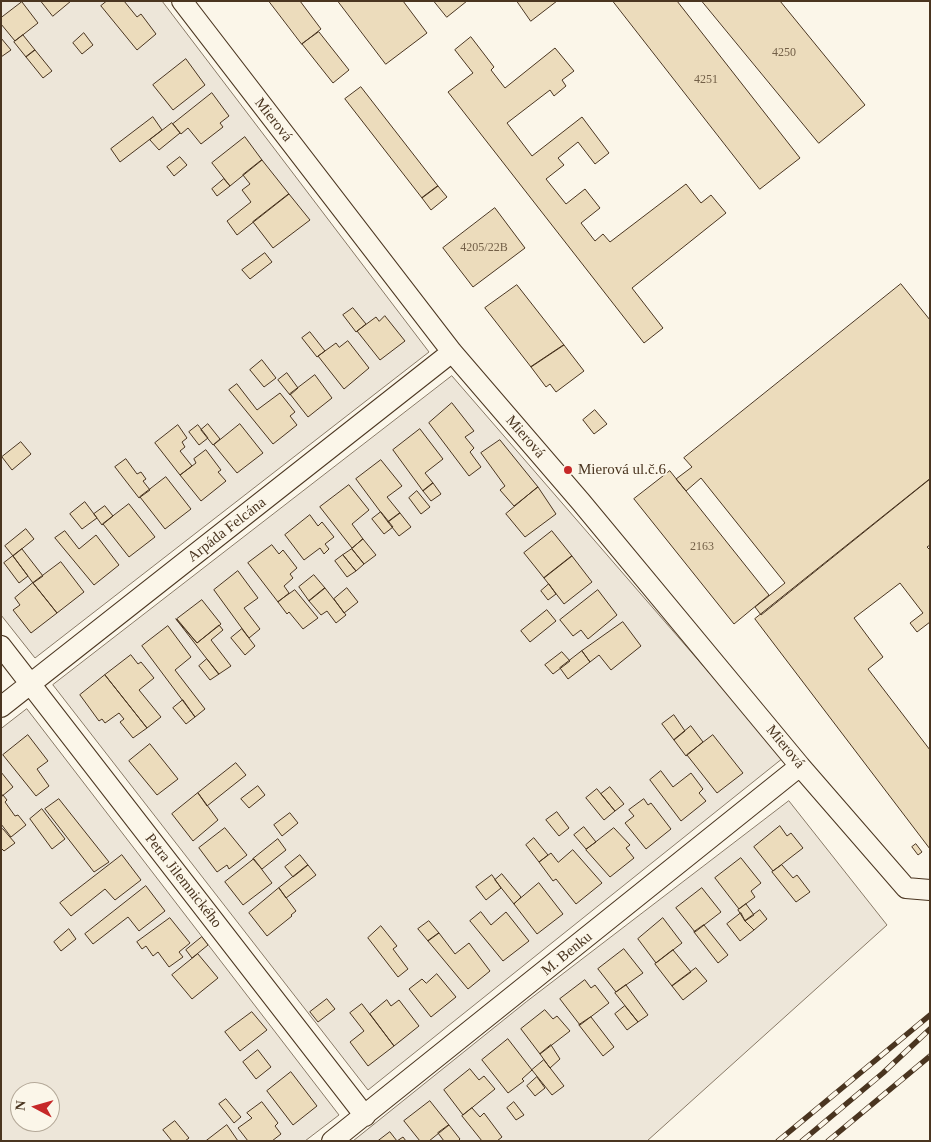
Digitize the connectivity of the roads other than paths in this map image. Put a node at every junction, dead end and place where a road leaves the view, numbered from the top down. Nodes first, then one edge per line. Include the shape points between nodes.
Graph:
1 (182, 1) edge
2 (452, 352) junction
3 (1, 646) edge
4 (31, 684) junction
5 (1, 707) edge
6 (800, 766) junction
7 (930, 890) edge
8 (365, 1116) junction
9 (332, 1141) edge

1 - 2 street, Mierová
2 - 4 street, Arpáda Felcána
2 - 6 street, Mierová
3 - 4 street, Petra Jilemnického
4 - 5 street, Arpáda Felcána
4 - 8 street, Petra Jilemnického
6 - 7 street, Mierová via 906,888
6 - 8 street, M. Benku
8 - 9 street, M. Benku

